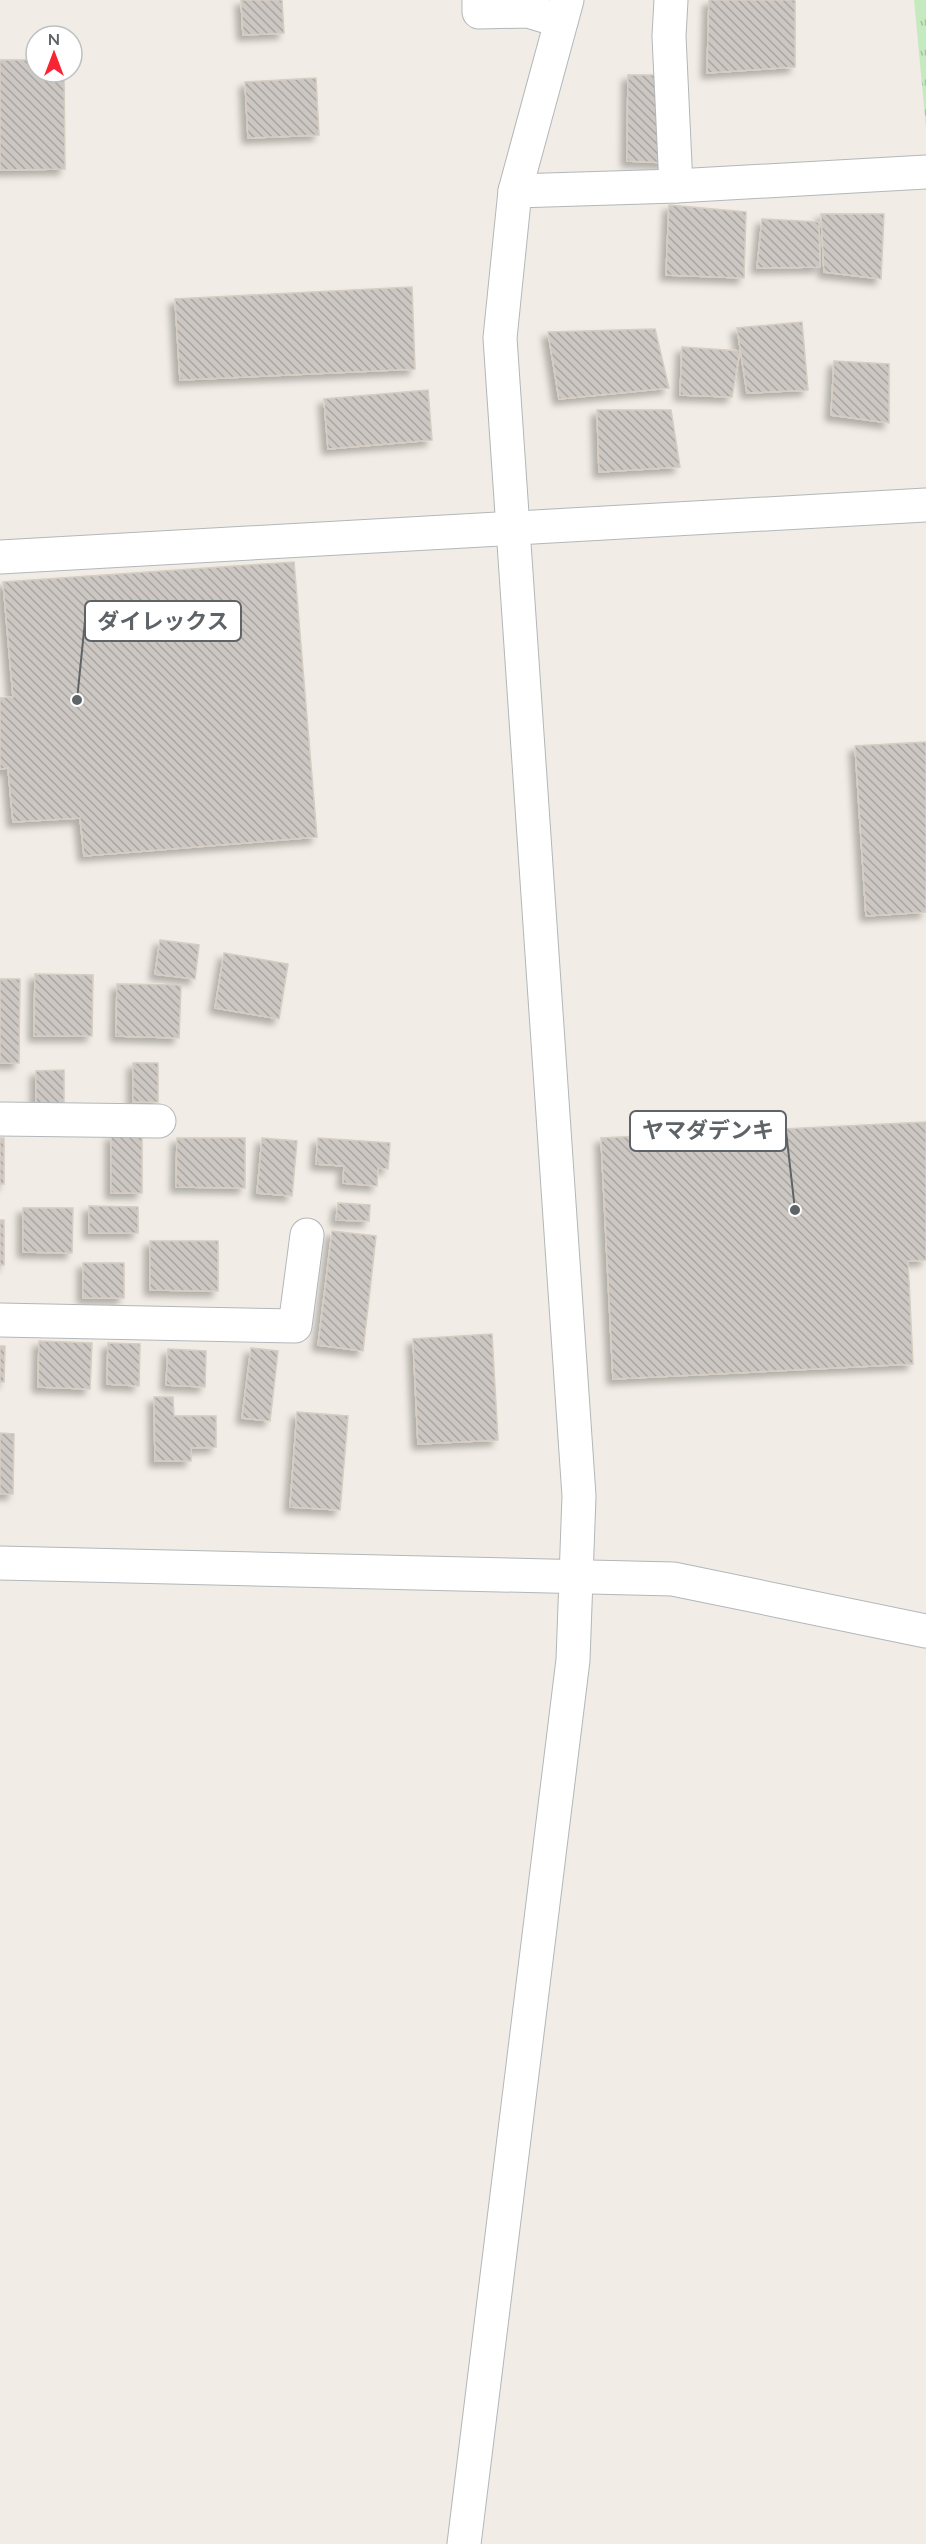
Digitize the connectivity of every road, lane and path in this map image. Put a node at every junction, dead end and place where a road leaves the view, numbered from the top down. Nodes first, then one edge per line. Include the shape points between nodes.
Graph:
1 (479, 0) edge
2 (671, 0) edge
3 (564, 10) edge
4 (926, 172) edge
5 (676, 186) junction
6 (515, 191) junction
7 (926, 505) edge
8 (514, 529) junction
9 (0, 557) edge
10 (0, 1119) edge
11 (159, 1121) dead end
12 (307, 1235) dead end
13 (0, 1320) edge
14 (0, 1563) edge
15 (577, 1578) junction
16 (926, 1631) edge
17 (464, 2544) edge

1 - 3 street via 480,12
2 - 5 street
3 - 6 street
4 - 5 street
5 - 6 street
6 - 8 street via 500,338
7 - 8 street
8 - 9 street
8 - 15 street via 579,1496
10 - 11 street
12 - 13 street via 295,1326
14 - 15 street
15 - 16 street via 673,1579
15 - 17 street via 573,1660

